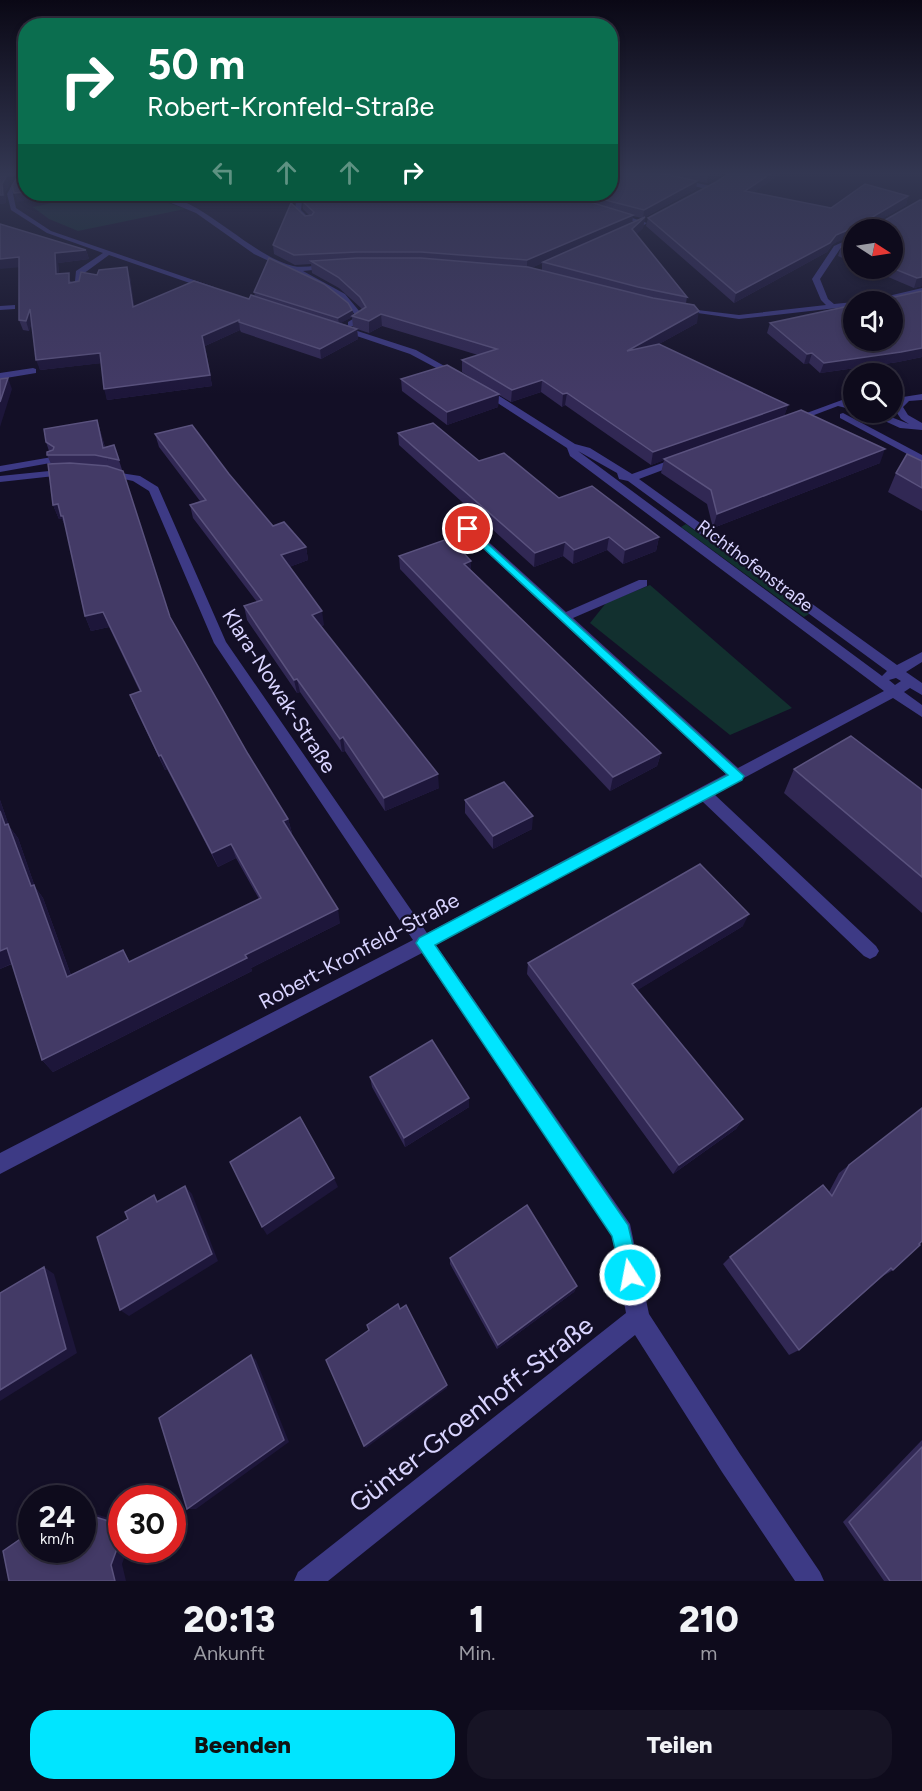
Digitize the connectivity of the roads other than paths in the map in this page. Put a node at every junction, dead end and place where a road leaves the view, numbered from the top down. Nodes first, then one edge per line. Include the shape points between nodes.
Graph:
1 (90, 246) edge
2 (247, 246) edge
3 (841, 246) edge
4 (108, 252) junction
5 (125, 257) junction
6 (111, 262) dead end
7 (337, 266) edge
8 (102, 268) edge
9 (295, 269) junction
10 (93, 274) edge
11 (77, 289) edge
12 (922, 290) edge
13 (220, 291) edge
14 (903, 294) edge
15 (843, 306) edge
16 (12, 307) dead end
17 (833, 307) junction
18 (0, 308) edge
19 (674, 309) edge
20 (326, 324) edge
21 (341, 328) junction
22 (33, 371) edge
23 (0, 376) edge
24 (464, 380) edge
25 (473, 385) edge
26 (922, 397) edge
27 (843, 403) edge
28 (784, 423) edge
29 (856, 423) edge
30 (896, 423) edge
31 (922, 427) edge
32 (571, 446) junction
33 (696, 455) edge
34 (922, 459) edge
35 (51, 460) edge
36 (0, 469) edge
37 (631, 478) junction
38 (0, 479) edge
39 (609, 479) junction
40 (468, 529) dead end
41 (643, 582) dead end
42 (563, 618) junction
43 (870, 652) junction
44 (922, 656) edge
45 (852, 660) junction
46 (897, 672) junction
47 (880, 681) junction
48 (917, 686) edge
49 (895, 692) junction
50 (922, 712) edge
51 (737, 776) junction
52 (704, 794) junction
53 (424, 943) junction
54 (870, 951) dead end
55 (0, 1164) edge
56 (638, 1318) junction
57 (307, 1581) edge
58 (811, 1581) edge

1 - 4 street
2 - 9 street
3 - 17 street via 816,279 825,300
4 - 5 street
4 - 11 street via 79,273
5 - 6 street
5 - 13 street
7 - 9 street
8 - 10 street
9 - 21 street via 344,297 357,309 361,318
12 - 14 street
15 - 17 street
16 - 18 street
17 - 19 street via 739,317
20 - 21 street
21 - 24 street via 413,352
22 - 23 street
25 - 32 street, Richthofenstraße
26 - 31 street via 906,399 898,406 904,417
27 - 28 street
29 - 34 street
30 - 31 street
32 - 37 street, Richthofenstraße via 586,450
32 - 39 street, Richthofenstraße via 574,454
33 - 37 street
35 - 36 street
37 - 39 street
37 - 43 street, Richthofenstraße
38 - 53 street, Klara-Nowak-Straße via 113,472 136,478 154,489 220,643
39 - 45 street, Richthofenstraße
40 - 42 street
41 - 42 street
42 - 51 street
43 - 45 street via 870,659 864,662
43 - 46 street, Richthofenstraße
44 - 46 street
45 - 47 street, Richthofenstraße
46 - 47 street
46 - 48 street, Richthofenstraße
47 - 49 street, Richthofenstraße
48 - 49 street, Robert-Kronfeld-Straße
49 - 50 street, Richthofenstraße
49 - 51 street, Robert-Kronfeld-Straße
51 - 52 street, Robert-Kronfeld-Straße
52 - 53 street, Robert-Kronfeld-Straße
52 - 54 street
53 - 55 street, Robert-Kronfeld-Straße
53 - 56 street via 621,1232
56 - 57 street, Günter-Groenhoff-Straße
56 - 58 street

